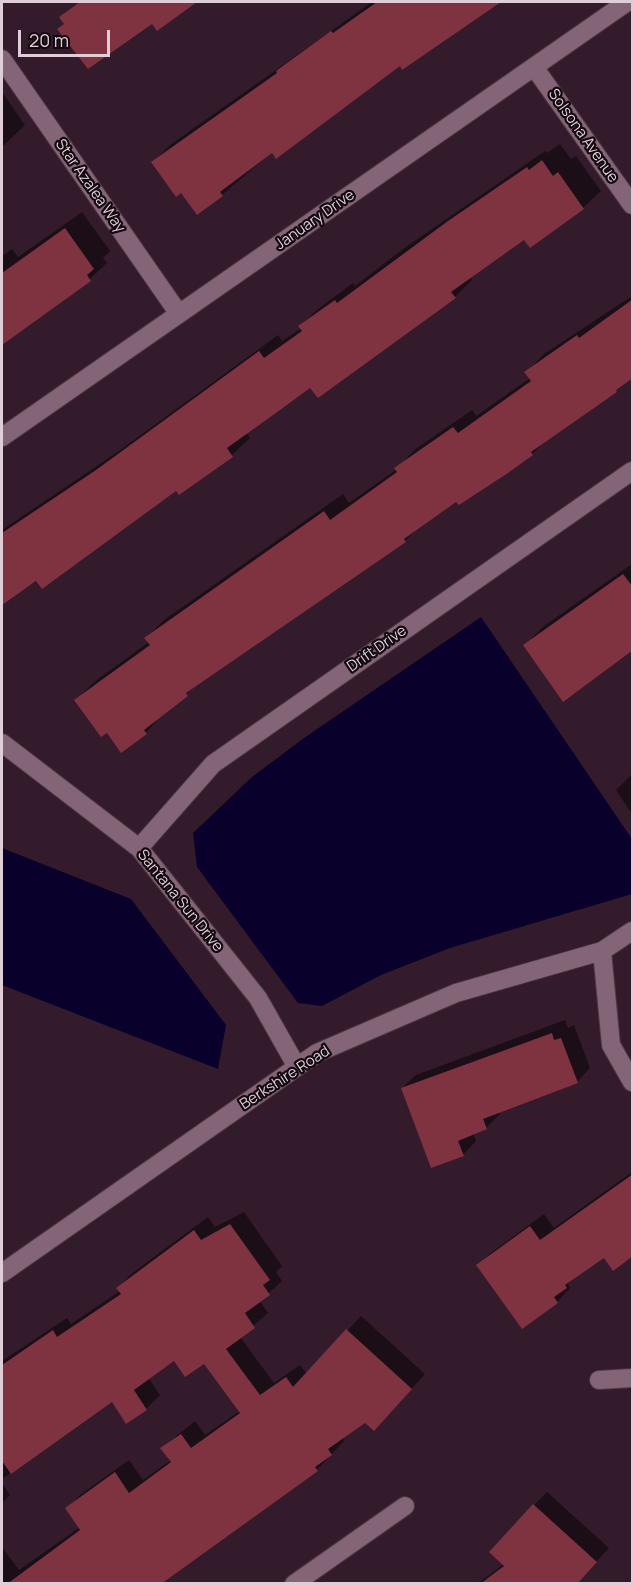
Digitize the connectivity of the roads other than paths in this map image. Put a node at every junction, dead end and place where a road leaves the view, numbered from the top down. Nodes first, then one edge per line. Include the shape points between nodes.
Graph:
1 (627, 2) edge
2 (2, 59) edge
3 (534, 67) junction
4 (633, 205) edge
5 (179, 314) junction
6 (2, 437) edge
7 (633, 471) edge
8 (2, 743) edge
9 (139, 848) junction
10 (633, 931) edge
11 (602, 951) junction
12 (297, 1067) junction
13 (633, 1082) edge
14 (2, 1274) edge
15 (633, 1378) edge
16 (599, 1380) dead end
17 (405, 1506) dead end
18 (294, 1584) edge

1 - 3 street, January Drive
2 - 5 street, Star Azalea Way
3 - 4 street, Solsona Avenue
3 - 5 street, January Drive
5 - 6 street, January Drive
7 - 9 street, Drift Drive via 213,764
8 - 9 street, Santana Sun Drive
9 - 12 street, Santana Sun Drive via 258,998
10 - 11 street, Berkshire Road
11 - 12 street, Berkshire Road via 456,993 317,1053
11 - 13 street via 610,1045
12 - 14 street, Berkshire Road
15 - 16 street
17 - 18 street

